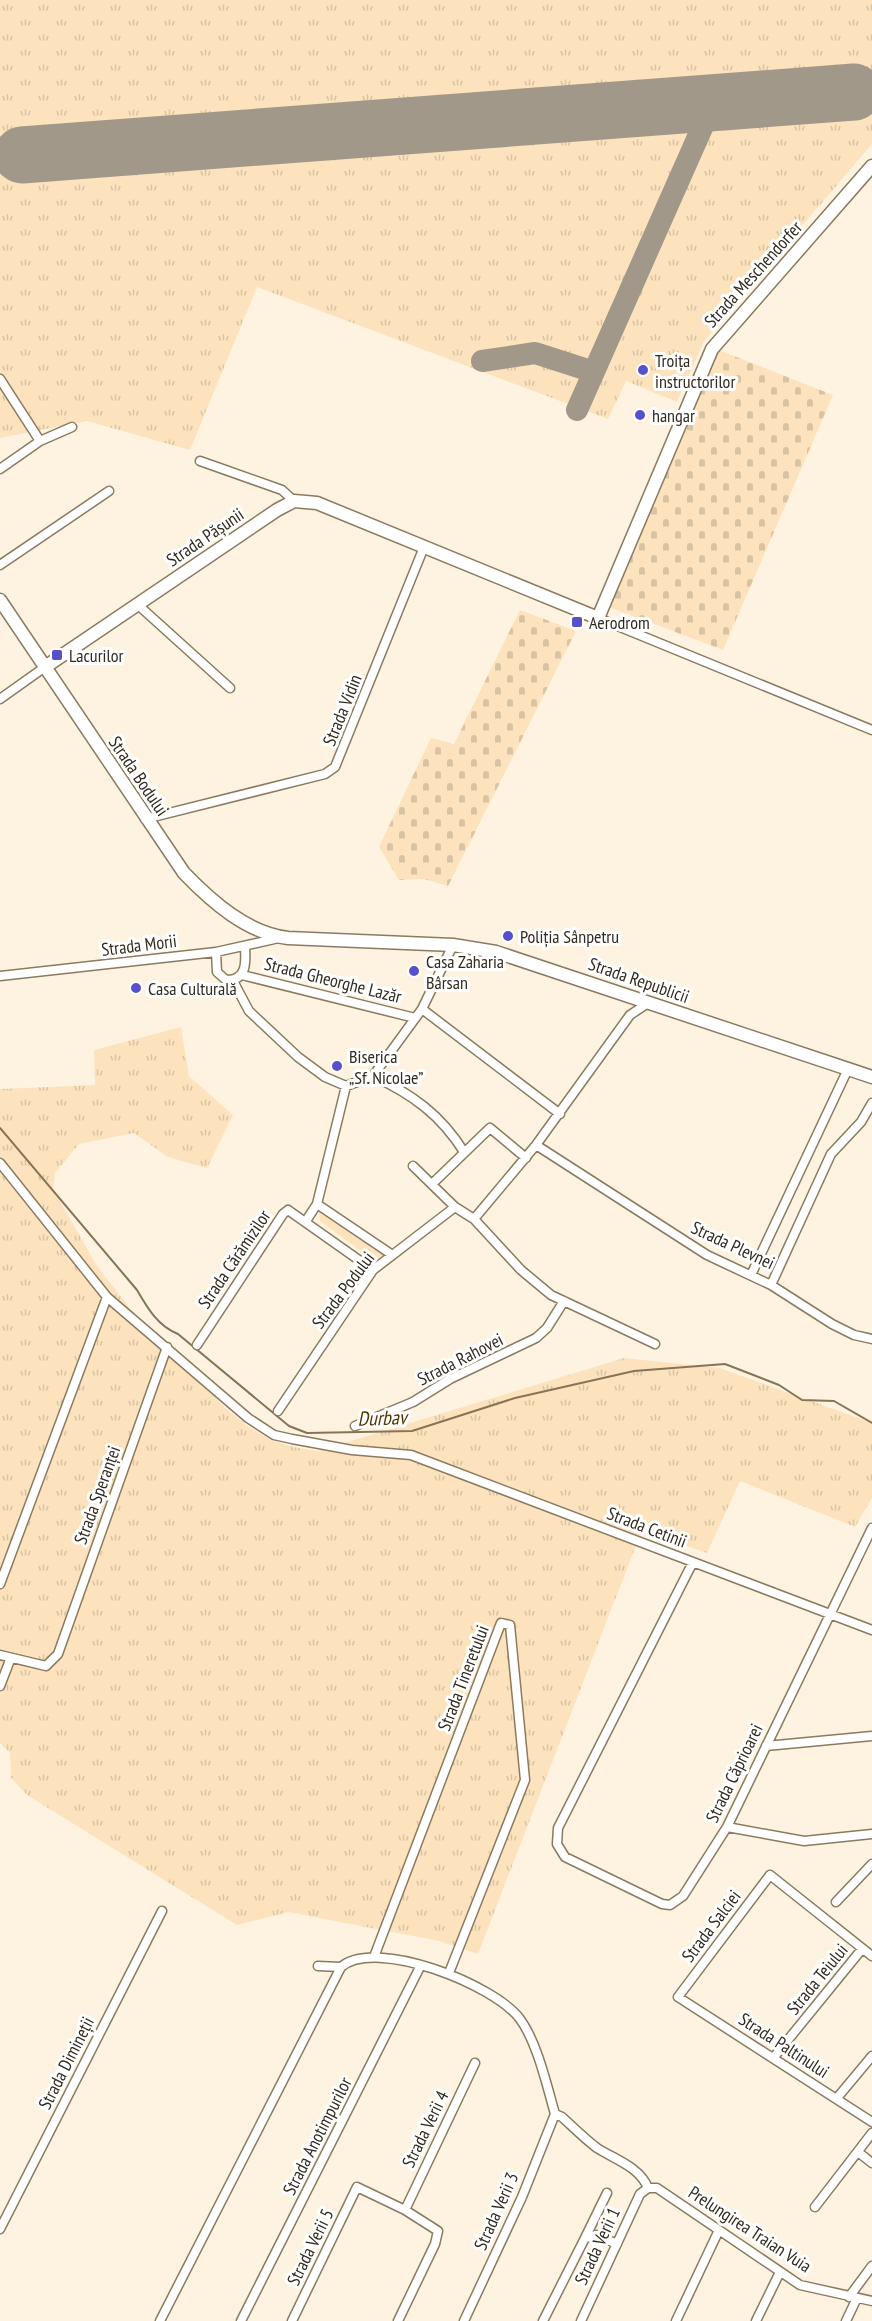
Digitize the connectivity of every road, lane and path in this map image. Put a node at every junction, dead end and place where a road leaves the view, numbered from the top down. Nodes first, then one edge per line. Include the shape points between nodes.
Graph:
1 (872, 166) edge
2 (0, 379) edge
3 (72, 427) dead end
4 (40, 441) junction
5 (200, 461) dead end
6 (0, 468) edge
7 (109, 491) dead end
8 (294, 501) junction
9 (424, 547) junction
10 (0, 565) edge
11 (0, 600) edge
12 (137, 604) junction
13 (598, 618) junction
14 (45, 667) junction
15 (230, 688) dead end
16 (0, 699) edge
17 (872, 730) edge
18 (145, 819) junction
19 (262, 932) junction
20 (280, 937) junction
21 (250, 945) junction
22 (453, 945) junction
23 (216, 952) junction
24 (242, 975) junction
25 (0, 976) edge
26 (233, 981) junction
27 (627, 996) junction
28 (648, 1003) junction
29 (422, 1009) junction
30 (630, 1015) junction
31 (415, 1018) junction
32 (848, 1069) junction
33 (373, 1076) junction
34 (872, 1077) edge
35 (346, 1086) junction
36 (872, 1103) edge
37 (560, 1114) junction
38 (536, 1145) junction
39 (464, 1152) junction
40 (526, 1158) junction
41 (0, 1163) edge
42 (412, 1166) dead end
43 (432, 1184) junction
44 (317, 1204) junction
45 (455, 1207) junction
46 (474, 1220) junction
47 (306, 1221) junction
48 (391, 1254) junction
49 (373, 1270) junction
50 (751, 1275) junction
51 (771, 1285) junction
52 (107, 1298) junction
53 (564, 1301) junction
54 (872, 1339) edge
55 (655, 1344) dead end
56 (196, 1345) dead end
57 (167, 1347) junction
58 (278, 1411) dead end
59 (355, 1426) dead end
60 (872, 1528) edge
61 (870, 1539) edge
62 (693, 1562) junction
63 (0, 1584) edge
64 (829, 1615) junction
65 (872, 1630) edge
66 (0, 1656) edge
67 (10, 1660) junction
68 (0, 1686) edge
69 (872, 1736) edge
70 (766, 1746) junction
71 (727, 1827) junction
72 (872, 1833) edge
73 (872, 1864) edge
74 (836, 1902) dead end
75 (162, 1911) dead end
76 (862, 1948) junction
77 (872, 1956) edge
78 (374, 1957) junction
79 (421, 1965) junction
80 (318, 1966) dead end
81 (341, 1967) junction
82 (449, 1973) junction
83 (678, 1997) joint
84 (872, 2056) edge
85 (774, 2057) junction
86 (475, 2063) dead end
87 (837, 2098) junction
88 (555, 2114) junction
89 (872, 2122) edge
90 (872, 2133) edge
91 (858, 2152) junction
92 (872, 2163) edge
93 (648, 2188) junction
94 (607, 2193) dead end
95 (815, 2208) dead end
96 (405, 2210) junction
97 (0, 2229) edge
98 (719, 2230) junction
99 (729, 2237) junction
100 (585, 2238) junction
101 (714, 2242) junction
102 (617, 2244) junction
103 (872, 2266) edge
104 (780, 2272) junction
105 (853, 2297) junction
106 (872, 2301) edge
107 (160, 2321) edge
108 (241, 2321) edge
109 (292, 2321) edge
110 (398, 2321) edge
111 (464, 2321) edge
112 (543, 2321) edge
113 (580, 2321) edge
114 (676, 2321) edge
115 (756, 2321) edge
116 (846, 2321) edge

1 - 13 main road, Strada Meschendorfer via 712,349
2 - 4 street
3 - 4 street
4 - 6 street
5 - 8 street via 282,490
7 - 10 street
8 - 9 main road via 317,503
8 - 12 main road, Strada Pășunii
9 - 13 main road
9 - 18 street, Strada Vidin via 335,767 325,774
11 - 14 main road, Strada Bodului
12 - 14 main road, Strada Pășunii
12 - 15 street
13 - 17 street
14 - 16 street, Strada Pășunii
14 - 18 main road, Strada Bodului
18 - 19 main road, Strada Bodului via 200,890
19 - 20 main road, Strada Bodului
19 - 21 street
20 - 21 street, Strada Morii
20 - 22 main road, Strada Republicii
21 - 23 street, Strada Morii
21 - 24 street
22 - 27 main road, Strada Republicii via 515,957
22 - 29 street
23 - 25 street, Strada Morii
23 - 26 street via 217,972
24 - 26 street
24 - 31 street, Strada Gheorghe Lazăr
26 - 35 street via 249,1011 298,1057 325,1077
27 - 28 main road, Strada Republicii
27 - 30 street
28 - 30 street
28 - 32 main road, Strada Republicii
29 - 31 street
29 - 37 street, Strada Gheorghe Lazăr
30 - 37 street
31 - 33 street
32 - 34 main road, Strada Republicii
32 - 50 street
33 - 35 street
33 - 39 street via 431,1111
35 - 44 street
36 - 51 street, Strada Plevnei via 861,1122 831,1155
37 - 38 street
38 - 40 street
38 - 50 street, Strada Plevnei via 707,1255
39 - 40 street via 490,1128
39 - 43 street
40 - 46 street
41 - 52 street, Strada Cetinii
42 - 43 street
43 - 45 street
44 - 47 street
44 - 48 street
45 - 46 street
45 - 48 street, Strada Podului
46 - 53 street via 521,1270
47 - 49 street
47 - 56 street, Strada Cărămizilor via 290,1210 283,1214
48 - 49 street, Strada Podului
49 - 58 street, Strada Podului
50 - 51 street, Strada Plevnei
51 - 54 street via 832,1324
52 - 57 street, Strada Cetinii
52 - 63 street
53 - 55 street
53 - 59 street, Strada Rahovei via 536,1338 450,1379 413,1402
57 - 62 street, Strada Cetinii via 248,1418 274,1435 352,1450 411,1455
57 - 67 street, Strada Speranței via 58,1653 46,1666
60 - 61 street, Strada Căprioarei
61 - 64 street, Strada Căprioarei
62 - 64 street, Strada Cetinii
62 - 71 street, Strada Căprioarei via 558,1828 557,1844 565,1857 670,1905 683,1896
64 - 65 street, Strada Cetinii
64 - 70 street, Strada Căprioarei
66 - 67 street
67 - 68 street
69 - 70 street
70 - 71 street, Strada Căprioarei
71 - 72 street via 804,1841
73 - 74 street
75 - 97 street, Strada Dimineții
76 - 77 street
76 - 83 street, Strada Salciei via 770,1875
76 - 85 street, Strada Teiului
78 - 79 street
78 - 81 street via 348,1960
78 - 82 street, Strada Tineretului via 501,1623 510,1625 525,1780
79 - 82 street
79 - 108 street, Strada Anotimpurilor
80 - 81 street
81 - 107 street
82 - 88 street via 503,2002 521,2019
83 - 85 street, Strada Paltinului
84 - 87 street
85 - 87 street, Strada Paltinului
86 - 96 street, Strada Verii 4
87 - 89 street, Strada Paltinului
88 - 93 street via 645,2179
88 - 111 street, Strada Verii 3 via 522,2197
90 - 91 street
91 - 92 street
91 - 95 street
93 - 98 street, Prelungirea Traian Vuia via 657,2187
93 - 102 street, Strada Verii 1 via 640,2194
94 - 100 street
96 - 109 street, Strada Verii 5 via 357,2187
96 - 110 street via 438,2231
98 - 99 street, Prelungirea Traian Vuia
98 - 101 street
99 - 101 street
99 - 104 street, Prelungirea Traian Vuia
100 - 102 street via 597,2235
100 - 112 street
101 - 114 street
102 - 113 street, Strada Verii 1
103 - 105 street
104 - 105 street, Prelungirea Traian Vuia via 800,2285
104 - 115 street
105 - 106 street, Prelungirea Traian Vuia
105 - 116 street

